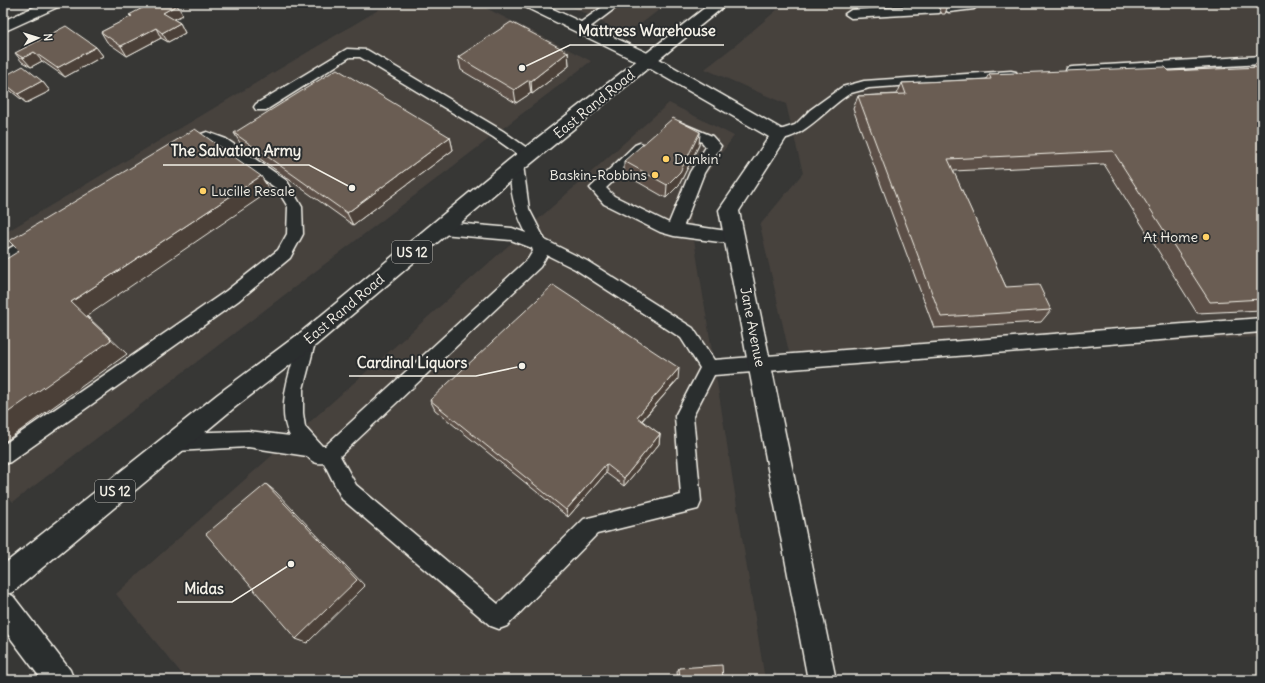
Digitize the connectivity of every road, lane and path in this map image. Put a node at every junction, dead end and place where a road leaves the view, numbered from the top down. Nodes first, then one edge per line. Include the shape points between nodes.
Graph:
1 (55, 3) edge
2 (528, 3) edge
3 (720, 3) edge
4 (612, 4) edge
5 (970, 8) dead end
6 (851, 14) dead end
7 (3, 27) edge
8 (581, 28) junction
9 (648, 60) junction
10 (1262, 60) edge
11 (1059, 72) edge
12 (1024, 74) edge
13 (261, 107) dead end
14 (780, 135) junction
15 (176, 150) edge
16 (523, 161) junction
17 (442, 228) junction
18 (50, 230) edge
19 (674, 230) junction
20 (735, 238) junction
21 (539, 244) junction
22 (3, 260) edge
23 (1262, 325) edge
24 (308, 339) junction
25 (760, 364) junction
26 (709, 368) junction
27 (176, 442) junction
28 (310, 448) junction
29 (329, 454) junction
30 (3, 456) edge
31 (3, 582) edge
32 (3, 606) edge
33 (60, 680) edge
34 (822, 680) edge

1 - 7 street
2 - 8 street
3 - 9 street, East Rand Road / US 12
4 - 8 lane
5 - 6 lane
8 - 9 street
9 - 14 street
9 - 16 street, East Rand Road / US 12
10 - 11 lane
12 - 14 lane via 869,84 847,90 800,128
13 - 16 lane via 347,53 364,53 498,134
14 - 20 street, Jane Avenue via 730,210
15 - 30 lane via 207,137 221,142 282,185 295,207 295,234 284,254 232,296
16 - 17 street, East Rand Road / US 12
16 - 21 lane via 518,190 522,209
17 - 21 lane via 512,234
17 - 24 street, East Rand Road / US 12
18 - 22 lane
19 - 19 lane via 609,200 597,188 657,135 676,126 707,139 714,146 698,172
19 - 20 lane
20 - 25 street, Jane Avenue
21 - 26 lane via 581,265 687,332
21 - 29 lane via 541,251 534,263
23 - 25 lane
24 - 27 street, East Rand Road / US 12
24 - 28 lane via 294,389 294,413 296,430
25 - 26 lane
25 - 34 street, Jane Avenue
26 - 29 lane via 684,416 691,502 591,526 499,618 349,492
27 - 28 lane via 248,439
27 - 31 street, East Rand Road / US 12
28 - 29 lane via 318,455
32 - 33 street

